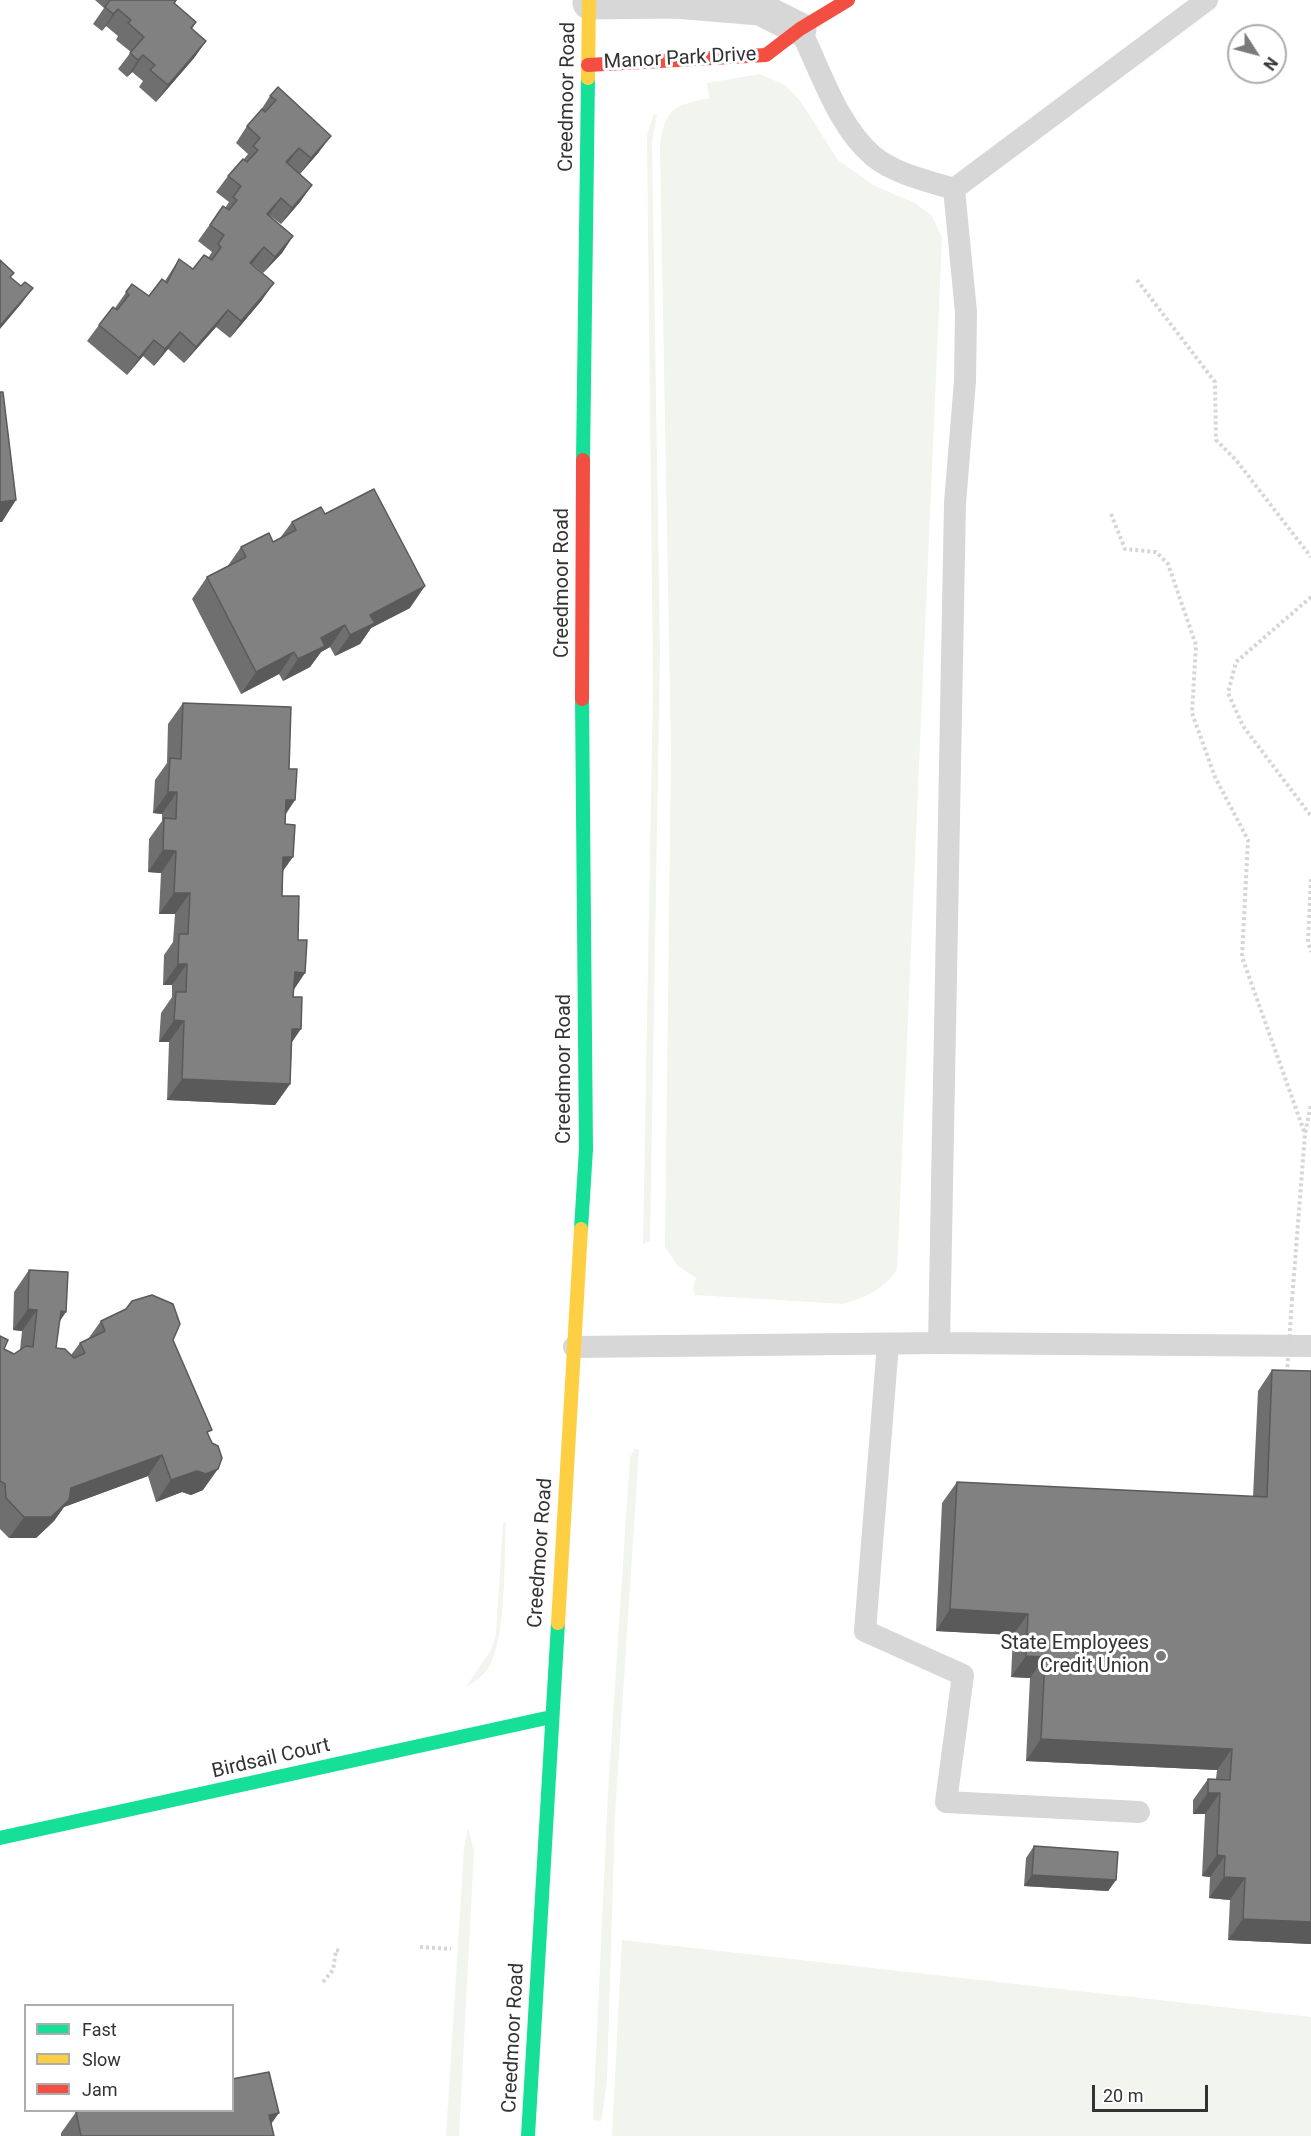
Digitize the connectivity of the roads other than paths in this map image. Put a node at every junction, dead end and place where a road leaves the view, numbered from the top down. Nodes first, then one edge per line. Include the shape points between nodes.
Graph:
1 (848, 0) edge
2 (1207, 0) edge
3 (589, 2) edge
4 (800, 29) junction
5 (588, 64) junction
6 (954, 189) junction
7 (939, 1343) junction
8 (888, 1344) junction
9 (1311, 1346) edge
10 (574, 1347) junction
11 (550, 1717) junction
12 (1139, 1812) dead end
13 (0, 1838) edge
14 (528, 2136) edge

1 - 4 main road, Manor Park Drive
2 - 6 lane
3 - 4 street via 675,2 760,9
3 - 5 main road, Creedmoor Road
4 - 5 main road, Manor Park Drive via 766,55
4 - 6 lane via 847,124 874,156 908,175
5 - 10 main road, Creedmoor Road via 581,617 586,1149
6 - 7 lane via 966,323 955,503
7 - 8 lane
7 - 9 lane
8 - 10 lane
8 - 12 lane via 865,1631 963,1675 946,1802
10 - 11 main road, Creedmoor Road
11 - 13 main road, Birdsail Court
11 - 14 main road, Creedmoor Road

